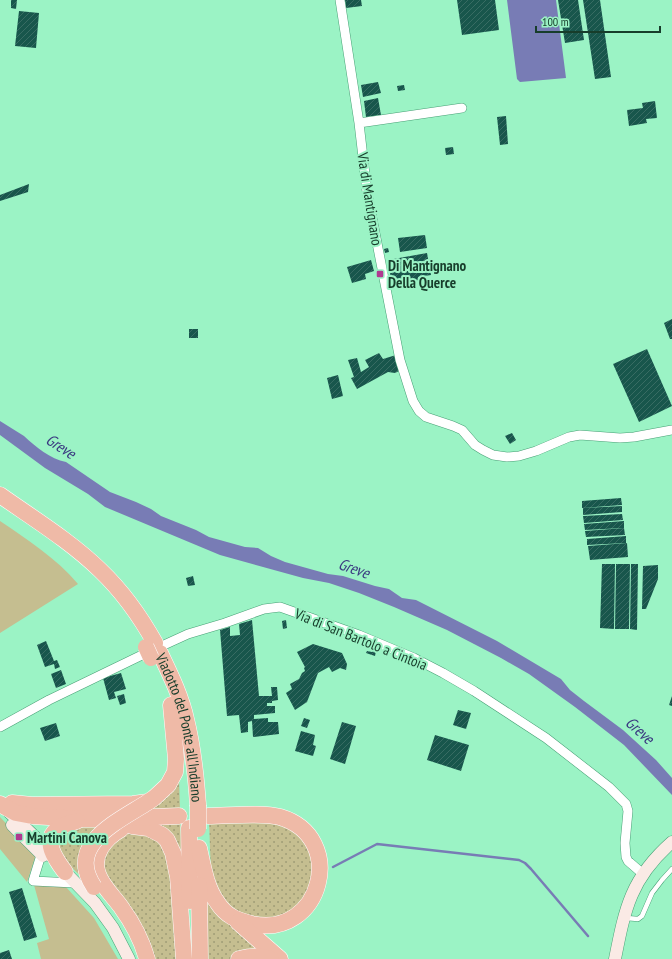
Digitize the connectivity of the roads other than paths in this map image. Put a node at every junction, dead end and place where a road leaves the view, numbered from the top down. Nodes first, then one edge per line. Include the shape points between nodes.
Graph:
1 (340, 0) edge
2 (462, 108) dead end
3 (359, 123) junction
4 (672, 430) edge
5 (0, 495) edge
6 (0, 508) edge
7 (151, 651) junction
8 (171, 705) junction
9 (0, 727) edge
10 (0, 800) edge
11 (148, 802) junction
12 (0, 804) edge
13 (0, 813) edge
14 (193, 817) junction
15 (112, 819) junction
16 (81, 820) junction
17 (132, 826) junction
18 (671, 843) edge
19 (199, 848) junction
20 (41, 854) junction
21 (672, 869) edge
22 (643, 874) junction
23 (70, 878) junction
24 (624, 918) junction
25 (236, 920) junction
26 (130, 959) edge
27 (142, 959) edge
28 (147, 959) edge
29 (184, 959) edge
30 (190, 959) edge
31 (200, 959) edge
32 (239, 959) edge
33 (271, 959) edge
34 (280, 959) edge
35 (614, 959) edge

1 - 3 street, Via di Mantignano
2 - 3 street
3 - 4 street, Via di Mantignano via 367,192 394,332 413,401 426,417 462,430 475,445 493,455 507,457 536,451 569,437 634,437
5 - 7 highway, Viadotto del Ponte all'Indiano via 56,534 99,570 134,610
6 - 7 highway, Viadotto del Ponte all'Indiano via 53,545 86,573 106,592
7 - 8 highway, Viadotto del Ponte all'Indiano
7 - 9 street, Via di San Bartolo a Cintoia via 49,700
7 - 14 highway, Viadotto del Ponte all'Indiano via 171,677 186,718 196,773
7 - 22 street, Via di San Bartolo a Cintoia via 188,634 275,607 324,622 386,646 443,673 505,711 546,738 618,796 626,804 628,811 626,857
8 - 11 highway via 175,772 164,790
8 - 14 highway, Viadotto del Ponte all'Indiano via 181,743
10 - 11 highway via 32,805
11 - 27 highway, bridge via 101,832 92,841 86,863 88,876 94,887 108,901
12 - 16 highway via 32,816
12 - 23 street via 37,839
13 - 20 street
14 - 15 highway
14 - 19 highway, Viadotto del Ponte all'Indiano
14 - 25 highway via 270,815 285,819 305,832 319,856 317,890 299,914 273,926
14 - 30 highway, Viadotto del Ponte all'Indiano
15 - 16 highway
15 - 17 highway
16 - 23 highway via 60,827 52,838 53,854
17 - 28 highway via 116,832 105,841 98,853 97,868 99,876 135,930
17 - 29 highway via 156,831 171,847 178,877
18 - 22 street
19 - 25 highway via 212,895
19 - 31 highway, Viadotto del Ponte all'Indiano
20 - 23 street
20 - 23 street via 33,881
21 - 24 lane via 652,893 642,916 638,919
22 - 24 street via 632,894
23 - 26 street via 102,912
24 - 35 street
25 - 34 highway
32 - 33 highway via 254,956

